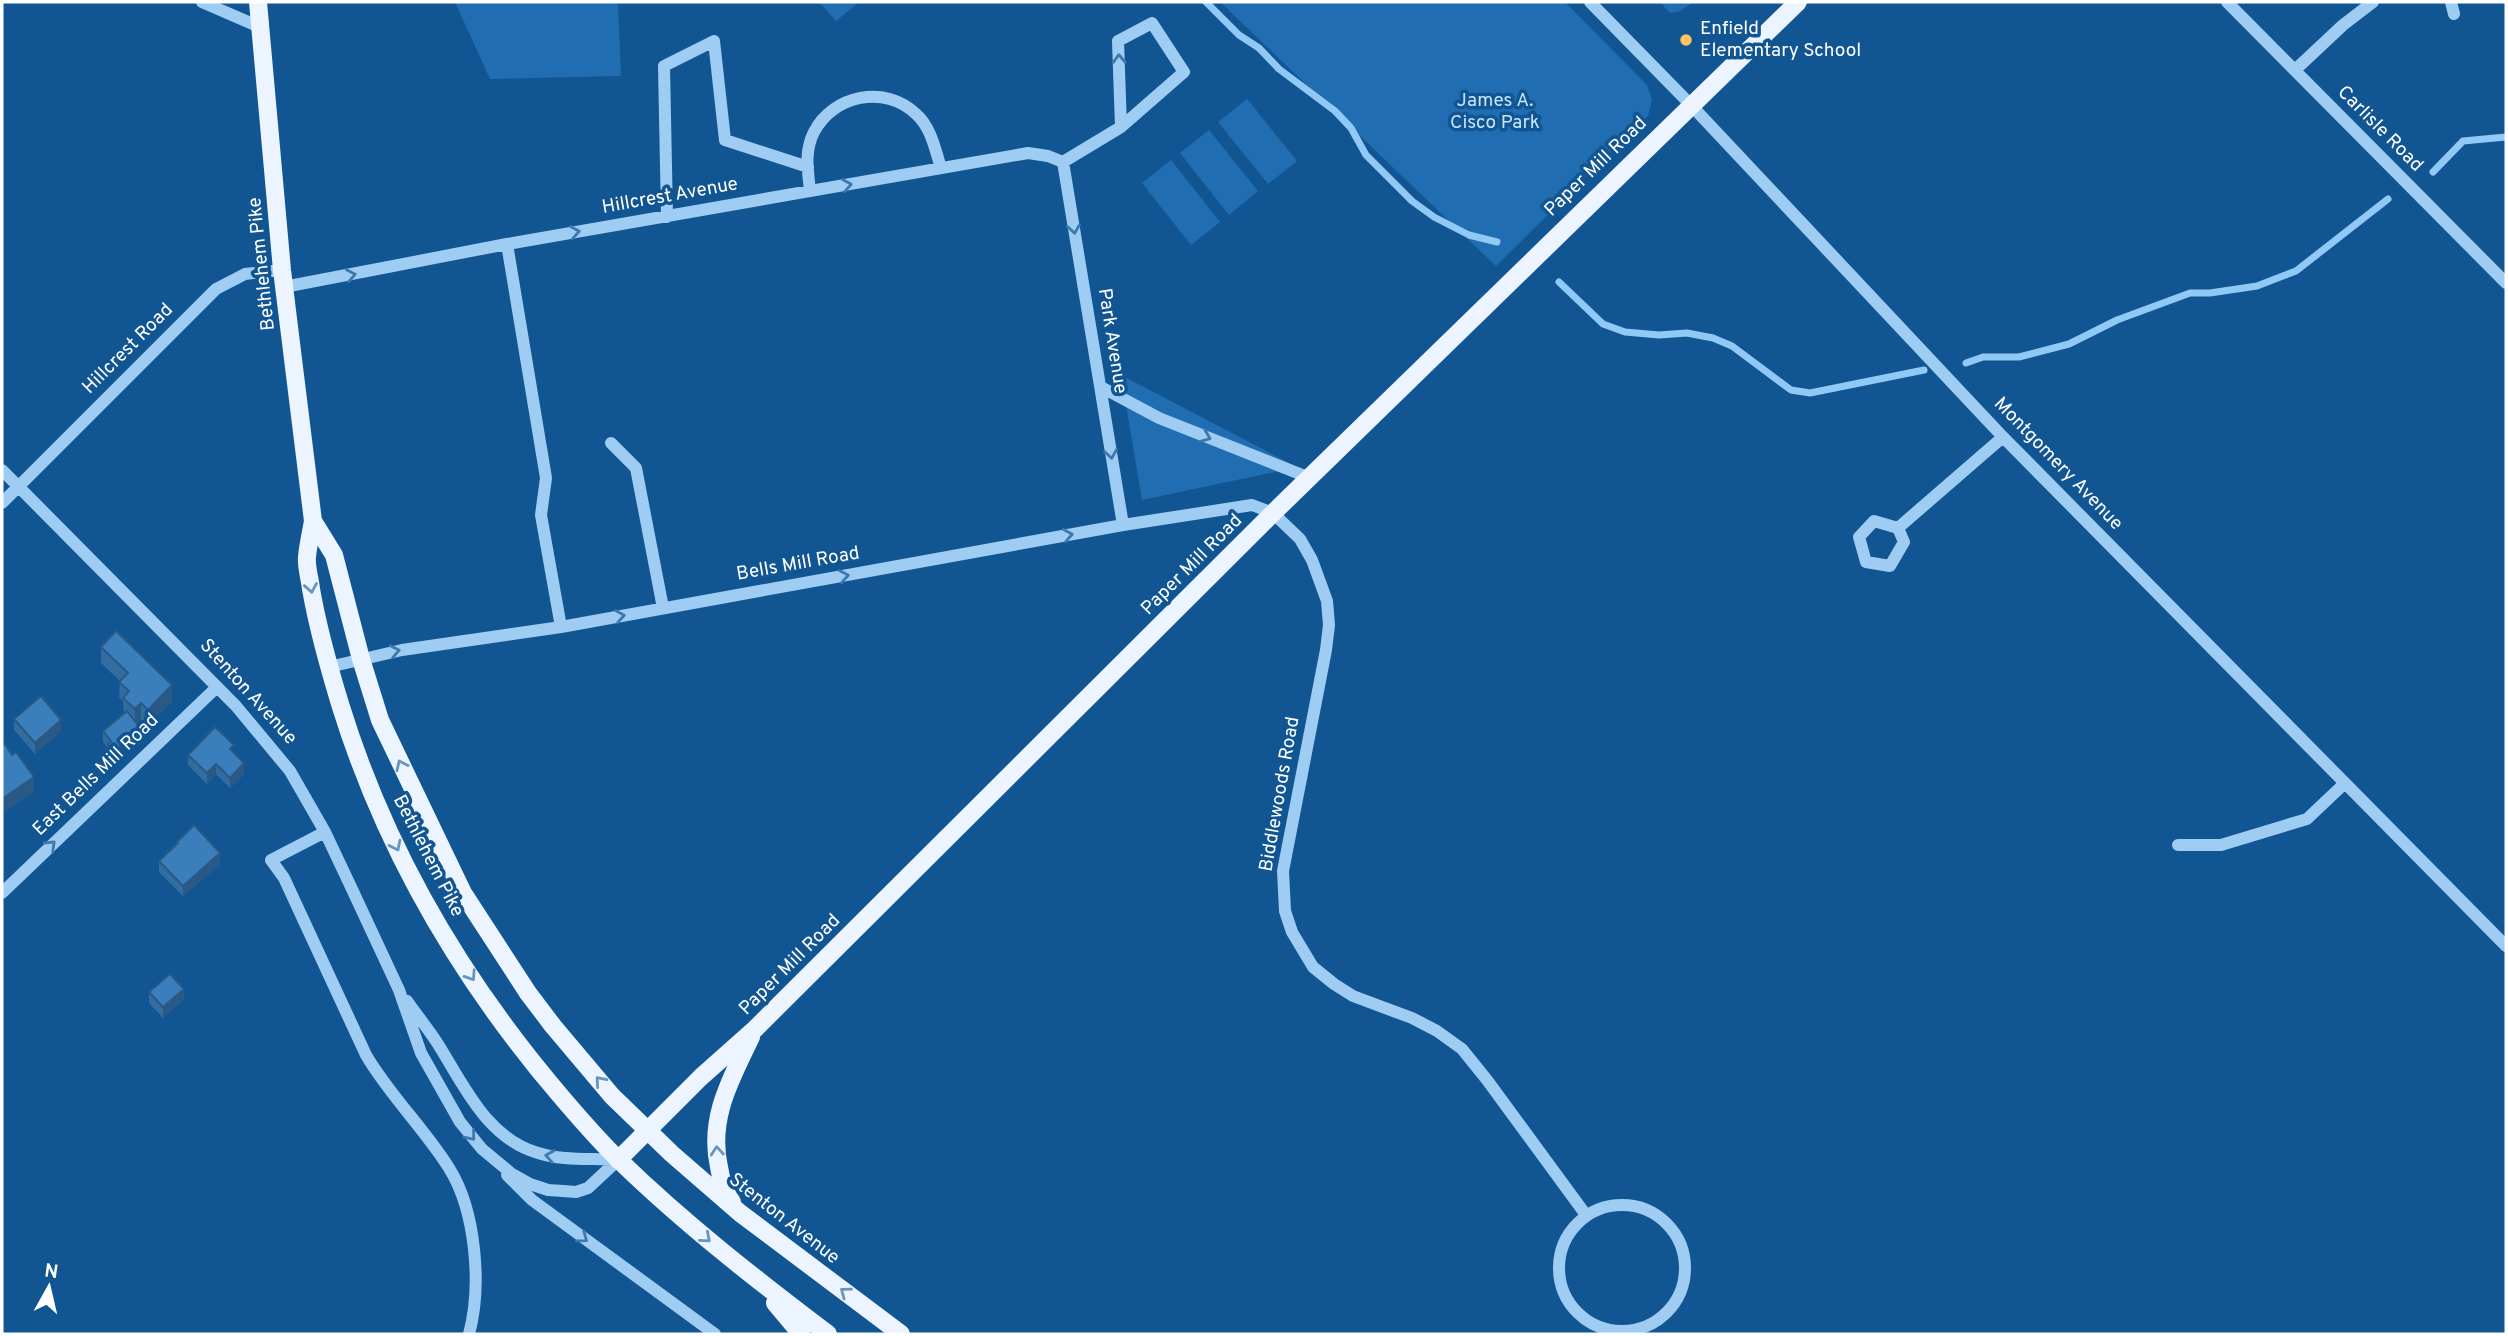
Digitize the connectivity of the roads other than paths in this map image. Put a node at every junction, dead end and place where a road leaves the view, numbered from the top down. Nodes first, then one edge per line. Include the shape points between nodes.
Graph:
1 (202, 2) edge
2 (258, 2) edge
3 (1590, 2) edge
4 (1798, 2) edge
5 (2227, 2) edge
6 (2373, 2) edge
7 (262, 28) junction
8 (2295, 71) junction
9 (1690, 104) junction
10 (1121, 127) junction
11 (1063, 162) junction
12 (808, 167) junction
13 (941, 168) junction
14 (810, 191) junction
15 (667, 217) junction
16 (507, 244) junction
17 (283, 278) junction
18 (2506, 283) edge
19 (1101, 387) junction
20 (2003, 437) junction
21 (611, 443) dead end
22 (2, 470) edge
23 (1310, 478) junction
24 (18, 487) junction
25 (2, 503) edge
26 (1273, 513) junction
27 (313, 521) junction
28 (1123, 525) junction
29 (1898, 528) dead end
30 (663, 608) junction
31 (561, 626) junction
32 (361, 659) junction
33 (329, 667) junction
34 (217, 687) junction
35 (2345, 783) junction
36 (325, 832) junction
37 (2178, 845) dead end
38 (2, 892) edge
39 (2506, 946) edge
40 (398, 990) junction
41 (755, 1029) junction
42 (647, 1130) junction
43 (618, 1160) junction
44 (495, 1162) junction
45 (740, 1213) junction
46 (1586, 1215) junction
47 (744, 1270) junction
48 (469, 1334) edge
49 (715, 1334) edge
50 (801, 1334) edge
51 (828, 1334) edge
52 (901, 1334) edge

1 - 7 street
2 - 7 main road, Bethlehem Pike
3 - 9 street, Montgomery Avenue
4 - 9 main road, Paper Mill Road
5 - 8 street, Carlisle Road
6 - 8 street
7 - 17 main road, Bethlehem Pike
8 - 18 street, Carlisle Road
9 - 20 street, Montgomery Avenue
9 - 23 main road, Paper Mill Road
10 -> 10 street via 1118,41 1152,23 1184,72
10 - 11 street
11 - 13 street, Hillcrest Avenue via 1028,153
11 -> 19 street, Park Avenue
12 - 13 street via 813,133 824,116 859,97 880,97 899,102 916,114 928,130
12 - 14 street
12 - 15 street via 725,140 714,41 664,66
14 -> 13 street, Hillcrest Avenue
14 - 15 street, Hillcrest Avenue
16 -> 15 street, Hillcrest Avenue
17 -> 16 street, Hillcrest Avenue
16 - 31 street via 546,478 541,515
17 - 24 street, Hillcrest Road via 245,274 216,289
17 - 27 main road, Bethlehem Pike
19 -> 23 street via 1159,418
19 -> 28 street, Park Avenue
20 - 29 street
20 - 35 street, Montgomery Avenue
21 - 30 street via 636,468
22 - 24 street, Stenton Avenue
23 - 26 main road, Paper Mill Road
24 - 25 street
24 - 34 street, Stenton Avenue
26 - 28 street, Bells Mill Road via 1252,505
26 - 41 main road, Paper Mill Road
26 - 46 street, Biddlewoods Road via 1300,539 1312,560 1324,589 1329,625 1283,870 1285,911 1292,932 1313,967 1334,984 1412,1018 1462,1049
27 - 32 main road, Bethlehem Pike via 334,555
27 -> 33 main road, Bethlehem Pike via 306,560
30 -> 28 street, Bells Mill Road
31 -> 30 street, Bells Mill Road
32 -> 31 street, Bells Mill Road
32 - 33 street, Bells Mill Road
42 -> 32 main road, Bethlehem Pike via 553,1026 463,892 380,720
33 -> 43 main road, Bethlehem Pike via 366,778 424,902 499,1018
34 - 36 street, Stenton Avenue via 276,752
38 -> 34 street, East Bells Mill Road
35 - 37 street via 2307,819 2221,845
35 - 39 street, Montgomery Avenue
36 - 40 street, Stenton Avenue
36 - 48 street via 271,860 284,878 366,1055 458,1184 477,1273
43 -> 40 street, Stenton Avenue via 539,1154 505,1137 471,1098
40 -> 44 street, Stenton Avenue via 434,1078 460,1122
41 - 42 main road, Paper Mill Road
45 -> 41 main road via 722,1184 716,1124 724,1095
42 - 43 main road, Paper Mill Road
42 - 45 main road, Stenton Avenue
43 - 44 street, Stenton Avenue via 588,1188 576,1192 530,1184
43 -> 47 main road
44 -> 49 street via 532,1200
52 -> 45 main road, Stenton Avenue
46 - 46 street via 1570,1231 1561,1251 1559,1273 1564,1294 1583,1318 1602,1328 1625,1331 1661,1318 1676,1302 1685,1282 1680,1241 1667,1223 1649,1210 1628,1204 1606,1206
47 - 50 main road
47 - 51 main road

